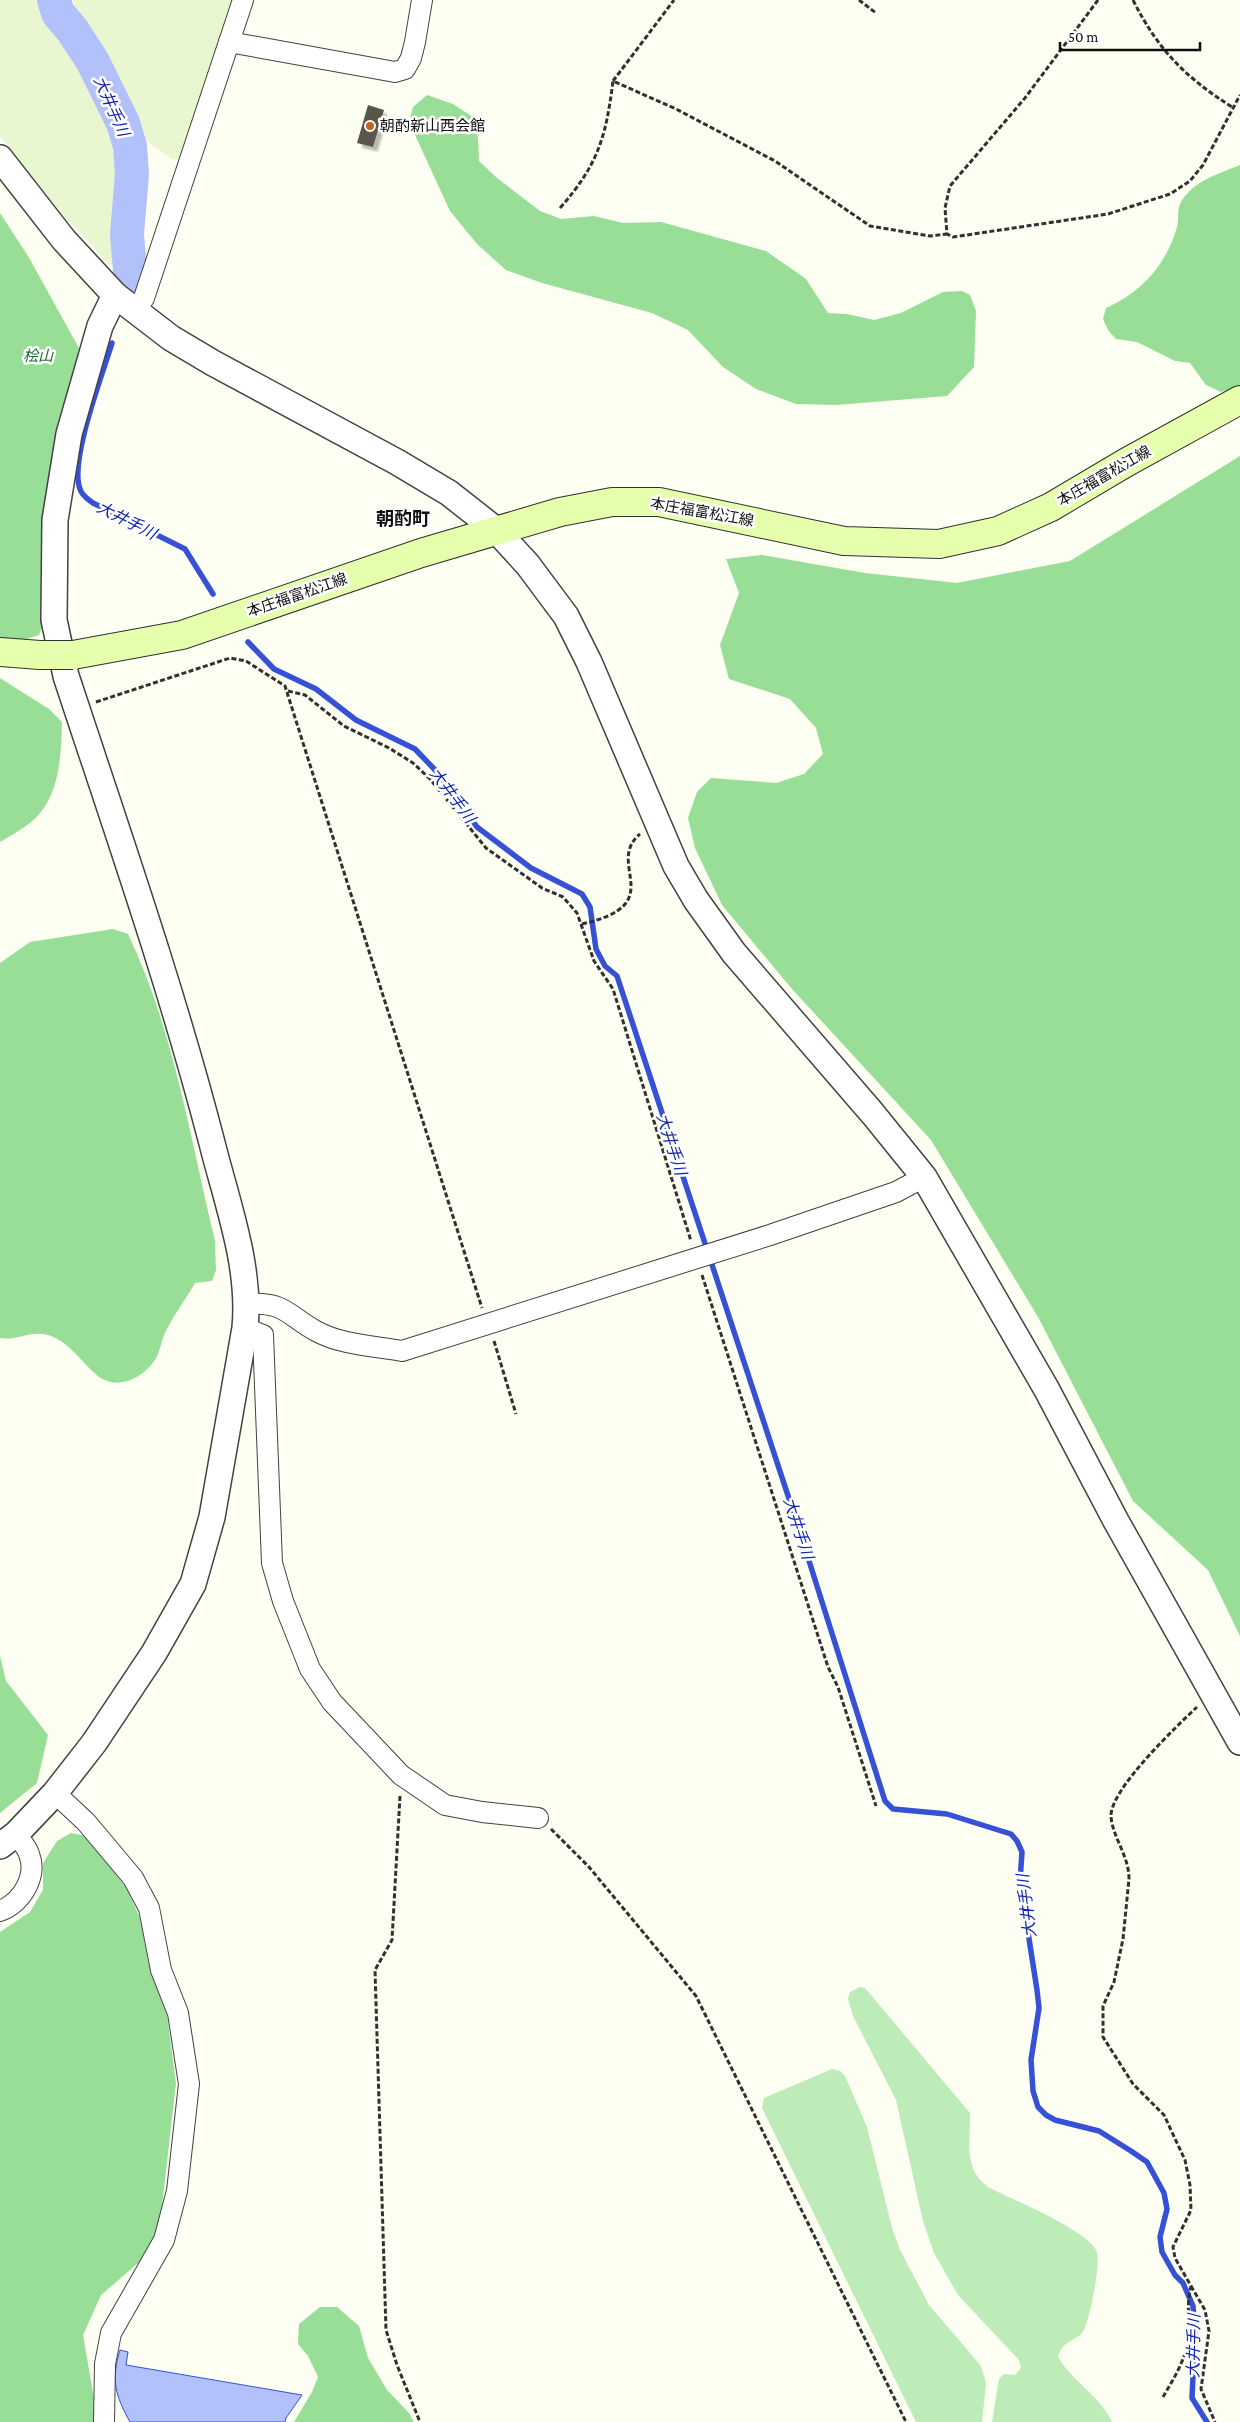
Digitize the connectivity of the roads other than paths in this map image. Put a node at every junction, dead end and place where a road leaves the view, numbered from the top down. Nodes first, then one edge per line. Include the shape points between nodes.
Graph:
1 (243, 0) edge
2 (422, 0) edge
3 (229, 42) junction
4 (0, 158) edge
5 (115, 295) junction
6 (135, 311) junction
7 (1240, 400) edge
8 (496, 530) junction
9 (0, 652) edge
10 (924, 1177) junction
11 (246, 1316) junction
12 (1240, 1742) edge
13 (55, 1793) junction
14 (538, 1818) road end
15 (8, 1840) edge
16 (0, 1911) edge
17 (104, 2422) edge

1 - 3 street
2 - 3 street via 411,58 405,68 395,72
3 - 6 street via 144,298
4 - 5 street via 64,240
5 - 6 street
5 - 11 street via 100,326 69,434 55,520 54,620 76,709 185,1041 239,1246
6 - 8 street via 213,363 449,492
7 - 8 main road, 本庄福富松江線 via 1051,507 998,531 939,544 844,541 660,502 612,502
8 - 9 main road, 本庄福富松江線, bridge via 182,635 73,655
8 - 10 street via 528,565 566,616 589,662 676,866 711,924
10 - 11 street via 896,1192 770,1236 704,1255 489,1329 402,1351 349,1342 317,1331 288,1310 265,1303
10 - 12 street via 1047,1390
11 - 13 street via 212,1517 193,1584 154,1653 94,1744
11 - 14 street via 263,1335 272,1563 282,1601 310,1669 332,1702 401,1775 445,1805
13 - 15 street
13 - 17 street via 86,1822 133,1878 149,1908 161,1970 178,2013 189,2084 177,2191 164,2240 111,2333 105,2364
15 - 16 street via 29,1853 31,1868 27,1889 9,1907

